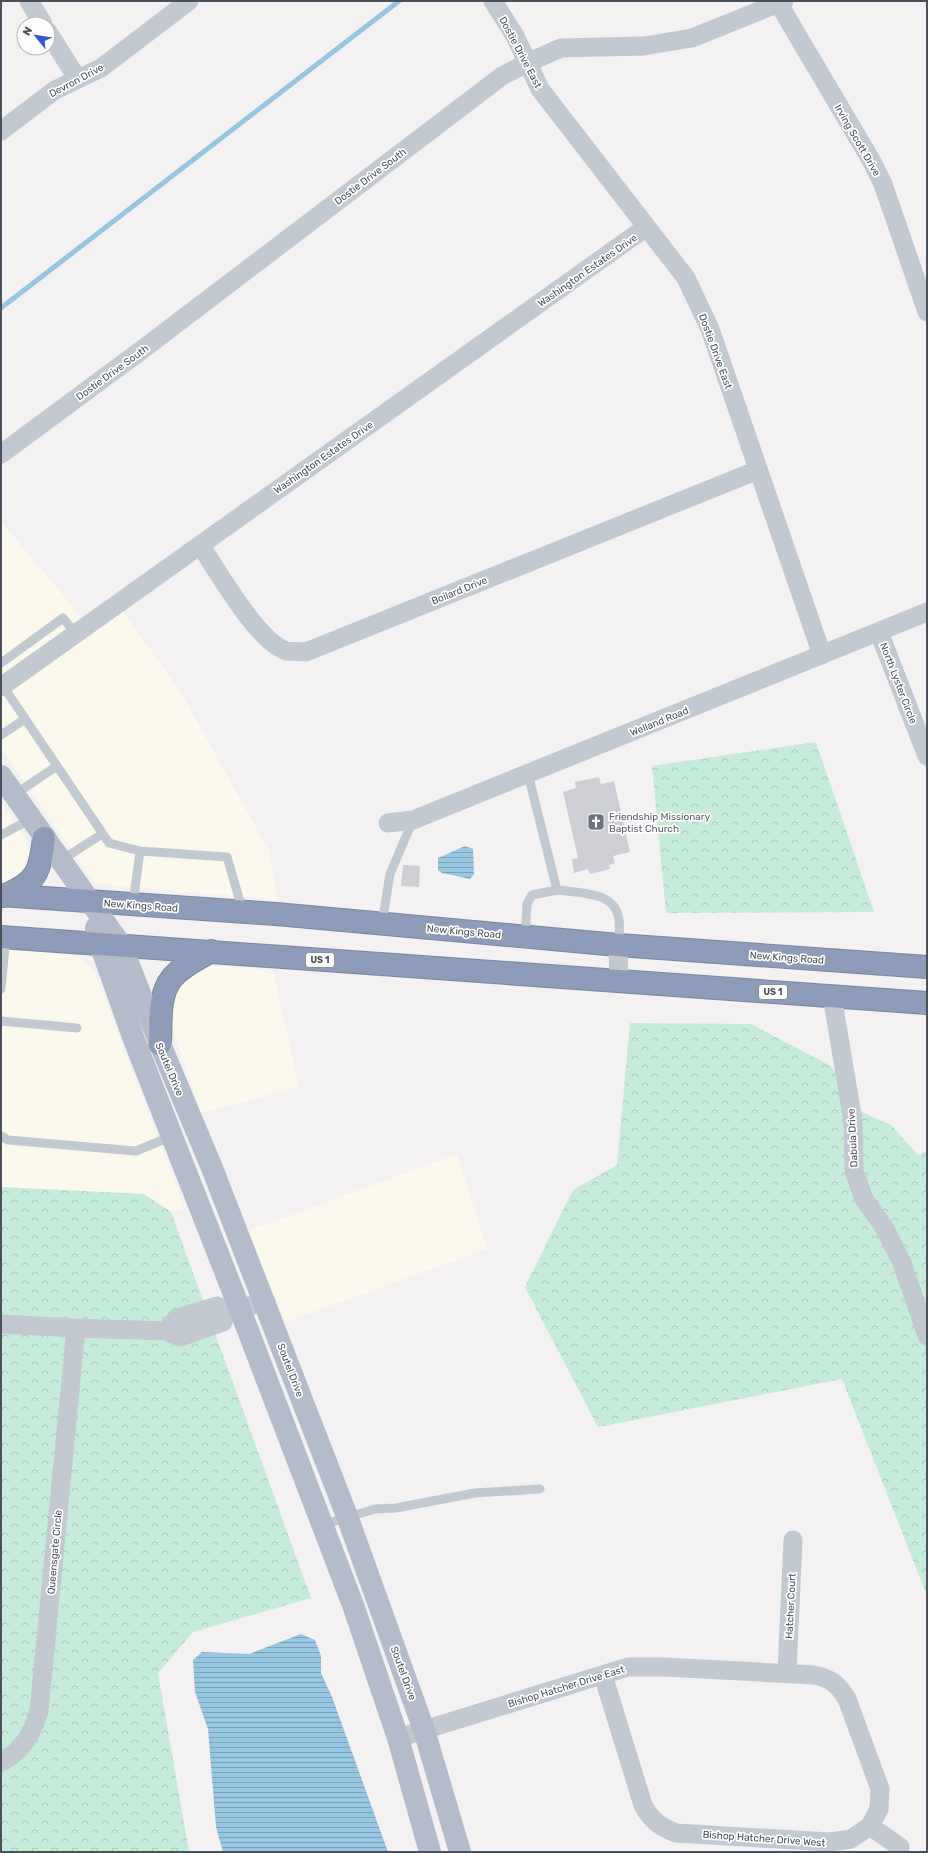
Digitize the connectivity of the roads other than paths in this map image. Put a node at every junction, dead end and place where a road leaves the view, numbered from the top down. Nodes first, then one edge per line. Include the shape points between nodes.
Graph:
1 (29, 1) edge
2 (189, 1) edge
3 (493, 1) edge
4 (780, 2) edge
5 (38, 16) edge
6 (56, 45) edge
7 (527, 62) junction
8 (77, 78) junction
9 (1, 131) edge
10 (646, 228) junction
11 (927, 312) edge
12 (1, 454) edge
13 (758, 470) junction
14 (200, 545) junction
15 (927, 612) edge
16 (879, 632) junction
17 (29, 655) junction
18 (822, 655) junction
19 (1, 663) edge
20 (2, 686) edge
21 (25, 719) junction
22 (1, 735) edge
23 (927, 756) edge
24 (57, 766) junction
25 (528, 774) junction
26 (1, 776) edge
27 (14, 795) junction
28 (31, 819) junction
29 (413, 820) junction
30 (388, 823) dead end
31 (1, 834) edge
32 (102, 834) junction
33 (44, 838) junction
34 (140, 851) junction
35 (60, 860) junction
36 (558, 890) junction
37 (3, 896) edge
38 (89, 901) junction
39 (133, 904) junction
40 (243, 912) junction
41 (382, 924) junction
42 (4, 937) edge
43 (525, 937) junction
44 (110, 944) junction
45 (618, 945) junction
46 (211, 952) junction
47 (927, 967) edge
48 (619, 981) junction
49 (1, 989) edge
50 (832, 996) junction
51 (927, 1003) edge
52 (1, 1021) edge
53 (77, 1028) dead end
54 (160, 1044) junction
55 (1, 1136) edge
56 (172, 1136) junction
57 (266, 1302) junction
58 (233, 1309) junction
59 (1, 1324) edge
60 (76, 1328) junction
61 (927, 1336) edge
62 (540, 1489) dead end
63 (347, 1516) junction
64 (321, 1525) junction
65 (793, 1540) dead end
66 (787, 1672) junction
67 (603, 1675) junction
68 (424, 1730) junction
69 (398, 1738) junction
70 (1, 1762) edge
71 (870, 1826) junction
72 (830, 1847) edge
73 (900, 1847) dead end
74 (430, 1852) edge
75 (460, 1852) edge

1 - 5 street
2 - 8 street, Devron Drive via 101,68
3 - 7 street, Dostie Drive East via 515,36
4 - 7 street, Dostie Drive South via 692,38 644,46 561,48
4 - 11 street, Irving Scott Drive via 880,178
6 - 8 street
7 - 10 street, Dostie Drive East via 540,89
7 - 12 street, Dostie Drive South via 502,76
8 - 9 street, Devron Drive via 54,90
10 - 13 street, Dostie Drive East via 686,278 710,329
10 - 14 street, Washington Estates Drive
13 - 14 street, Boilard Drive via 306,652 287,651 269,641 256,628
13 - 18 street, Dostie Drive East
14 - 17 street, Washington Estates Drive via 76,634
15 - 16 street, Welland Road
16 - 18 street, Welland Road
16 - 23 street, North Lyster Circle
17 - 19 lane
17 - 20 street, Washington Estates Drive
18 - 25 street, Welland Road
20 - 21 lane
21 - 22 lane
21 - 24 lane
24 - 27 lane
24 - 32 lane
25 - 29 street, Welland Road
25 - 36 lane
26 - 27 main road, Soutel Drive
27 - 28 main road, Soutel Drive
28 - 31 lane
28 - 33 main road, Soutel Drive
29 - 30 street, Welland Road
29 - 41 lane via 390,874
32 - 34 lane via 109,843
32 - 35 lane
33 - 35 main road, Soutel Drive
33 - 37 highway via 41,861 32,879 22,888
34 - 39 lane
34 - 40 lane via 227,857
35 - 38 main road, Soutel Drive
36 - 43 lane via 532,895 527,904
36 - 45 lane via 604,897 615,906 619,919
37 - 38 highway, New Kings Road
38 - 39 highway, New Kings Road
38 - 44 main road, Soutel Drive
39 - 40 highway, New Kings Road
40 - 41 highway, New Kings Road
41 - 43 highway, New Kings Road
42 - 44 highway, US 1
42 - 49 lane
43 - 45 highway, New Kings Road
44 - 46 highway, US 1
44 - 54 main road, Soutel Drive
44 - 56 main road, Soutel Drive via 133,1037
45 - 47 highway, New Kings Road
45 - 48 street
46 - 48 highway, US 1
46 - 54 highway via 191,962 172,977 163,996
48 - 50 highway, US 1
50 - 51 highway, US 1
50 - 61 street, Dabula Drive via 853,1121 854,1172 864,1198 884,1227 902,1263
52 - 53 lane
54 - 57 main road, Soutel Drive
55 - 56 lane via 8,1140 136,1151
56 - 58 main road, Soutel Drive
57 - 58 street
57 - 63 main road, Soutel Drive
58 - 60 street via 223,1322 180,1337 166,1331
58 - 64 main road, Soutel Drive
59 - 60 street
60 - 70 street, Queensgate Circle via 39,1711 33,1731 20,1749
62 - 63 lane via 475,1493
63 - 64 lane
63 - 68 main road, Soutel Drive
64 - 69 main road, Soutel Drive via 353,1605
65 - 66 street, Hatcher Court
66 - 67 street, Bishop Hatcher Drive East via 640,1666
66 - 71 street, Bishop Hatcher Drive East via 818,1676 833,1681 841,1688 847,1699 880,1789 879,1809
67 - 68 street, Bishop Hatcher Drive East
67 - 72 street, Bishop Hatcher Drive West via 643,1805 655,1823 676,1832
68 - 69 street, Bishop Hatcher Drive East
68 - 75 main road, Soutel Drive
69 - 74 main road, Soutel Drive
71 - 72 street, Bishop Hatcher Drive West via 851,1839
71 - 73 street

